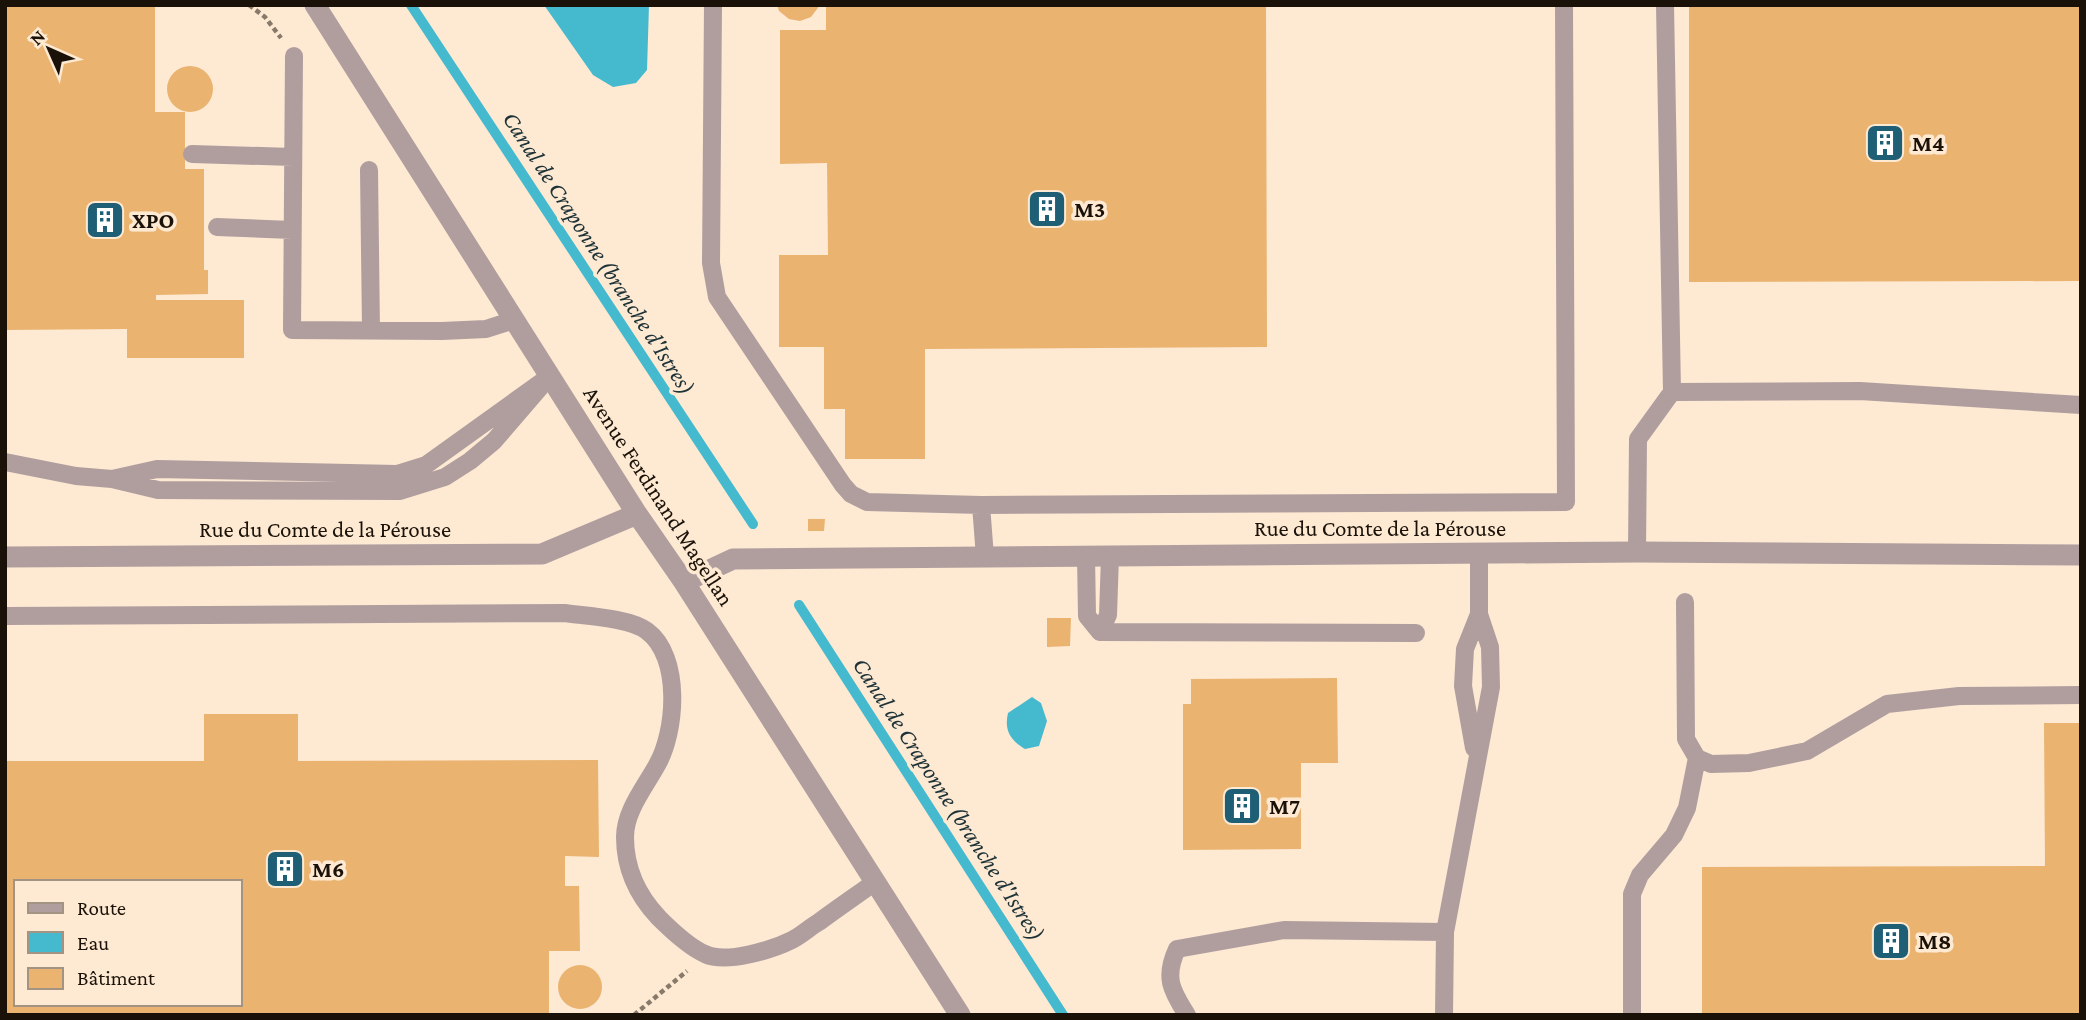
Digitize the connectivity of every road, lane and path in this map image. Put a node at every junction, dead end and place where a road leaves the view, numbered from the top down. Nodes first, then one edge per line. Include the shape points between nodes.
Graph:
1 (249, 5) edge
2 (315, 5) edge
3 (713, 5) edge
4 (1564, 5) edge
5 (1665, 5) edge
6 (294, 56) joint
7 (192, 154) dead end
8 (293, 157) junction
9 (369, 170) dead end
10 (217, 227) dead end
11 (292, 230) junction
12 (514, 320) junction
13 (371, 330) junction
14 (550, 376) junction
15 (1672, 392) junction
16 (2081, 405) edge
17 (5, 462) edge
18 (981, 505) junction
19 (637, 514) junction
20 (1637, 552) junction
21 (1479, 554) junction
22 (2081, 555) edge
23 (1086, 556) junction
24 (1110, 556) junction
25 (5, 557) edge
26 (985, 557) junction
27 (684, 582) junction
28 (1685, 602) dead end
29 (1479, 614) junction
30 (5, 617) edge
31 (1100, 632) junction
32 (1416, 633) dead end
33 (2081, 695) edge
34 (1476, 758) junction
35 (1697, 758) junction
36 (875, 882) junction
37 (1445, 932) junction
38 (706, 955) junction
39 (634, 1015) edge
40 (960, 1015) edge
41 (1187, 1015) edge
42 (1444, 1015) edge
43 (1632, 1015) edge

1 - 6 path
2 - 12 street, Avenue Ferdinand Magellan
3 - 18 lane via 711,263 716,297 851,494 867,502
4 - 18 lane via 1566,502
5 - 15 lane
6 - 8 lane
7 - 8 lane
8 - 11 lane
9 - 13 lane
10 - 11 lane
11 - 13 lane via 292,330
12 - 13 lane via 486,329
12 - 14 street, Avenue Ferdinand Magellan
14 - 17 lane via 494,441 470,461 445,477 400,491 158,490
14 - 19 street, Avenue Ferdinand Magellan
15 - 16 lane via 1860,391
15 - 20 lane via 1638,439
18 - 26 lane
19 - 25 street, Rue du Comte de la Pérouse via 542,554
19 - 27 street, Avenue Ferdinand Magellan
20 - 21 street, Rue du Comte de la Pérouse
20 - 22 street, Rue du Comte de la Pérouse
21 - 24 street, Rue du Comte de la Pérouse
21 - 29 lane
23 - 24 street, Rue du Comte de la Pérouse
23 - 26 street, Rue du Comte de la Pérouse
23 - 31 lane via 1087,616
24 - 31 lane via 1108,615
26 - 27 street, Rue du Comte de la Pérouse via 733,559
27 - 36 street, Avenue Ferdinand Magellan
28 - 35 lane via 1686,739
29 - 34 lane via 1490,647 1491,687
29 - 34 lane via 1465,649 1464,685
30 - 38 lane via 564,613 620,621 647,631 664,652 672,699 669,737 636,800 625,835 629,869 643,901 670,929
31 - 32 lane
33 - 35 lane via 1959,696 1887,705 1807,751 1749,763 1711,764
34 - 37 lane
35 - 43 lane via 1687,808 1674,835 1640,876 1632,894
36 - 38 lane via 793,940 735,958
36 - 40 street, Avenue Ferdinand Magellan
37 - 41 lane via 1284,930 1177,949 1170,966 1174,994
37 - 42 lane
38 - 39 path

